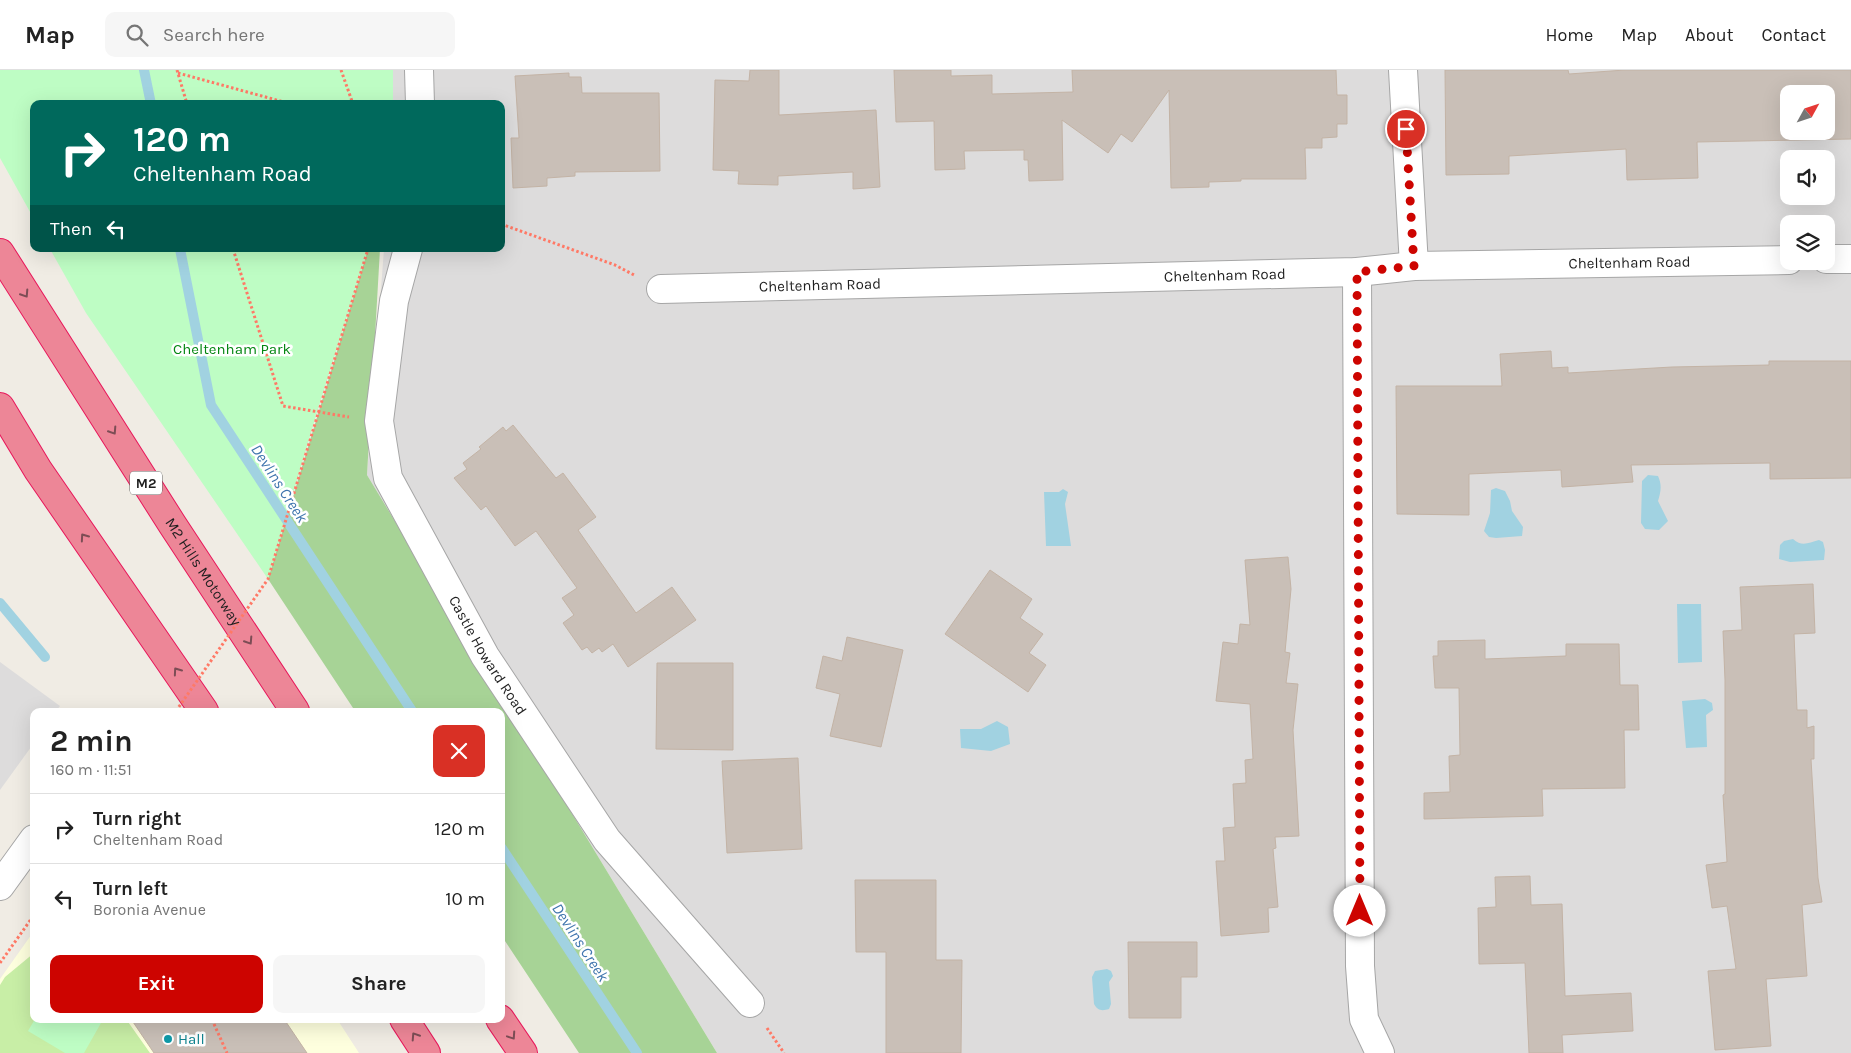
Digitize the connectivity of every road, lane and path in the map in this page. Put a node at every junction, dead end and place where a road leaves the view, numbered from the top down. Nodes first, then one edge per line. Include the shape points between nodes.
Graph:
1 (341, 70) edge
2 (419, 70) edge
3 (1403, 70) edge
4 (177, 72) edge
5 (186, 100) edge
6 (277, 100) edge
7 (352, 100) edge
8 (420, 100) edge
9 (505, 225) edge
10 (234, 252) edge
11 (367, 252) edge
12 (407, 252) edge
13 (0, 253) edge
14 (1835, 259) edge
15 (1851, 259) edge
16 (1780, 260) edge
17 (615, 265) dead end
18 (1414, 266) junction
19 (1357, 272) junction
20 (661, 289) dead end
21 (0, 408) edge
22 (379, 421) junction
23 (178, 708) edge
24 (202, 708) edge
25 (293, 708) edge
26 (30, 845) edge
27 (0, 886) edge
28 (30, 921) edge
29 (0, 963) edge
30 (750, 1003) dead end
31 (407, 1023) edge
32 (503, 1023) edge
33 (214, 1024) dead end
34 (227, 1053) edge
35 (426, 1053) edge
36 (523, 1053) edge
37 (1380, 1053) edge

1 - 7 path
2 - 8 street
3 - 18 street
4 - 5 path
4 - 6 path
9 - 17 path
10 - 22 path via 283,406
11 - 23 path, bridge via 268,578
12 - 22 street, Castle Howard Road via 394,301
13 -> 25 highway, M2 Hills Motorway / M2 via 161,508
14 - 15 street
16 - 18 street, Cheltenham Road
18 - 19 street, Cheltenham Road
19 - 20 street, Cheltenham Road
19 - 37 street via 1360,966 1364,1019
24 -> 21 highway via 38,470
22 - 30 street, Castle Howard Road via 388,478 485,656 607,840
26 - 27 street
28 - 29 path
35 -> 31 highway
32 -> 36 highway
33 - 34 path

